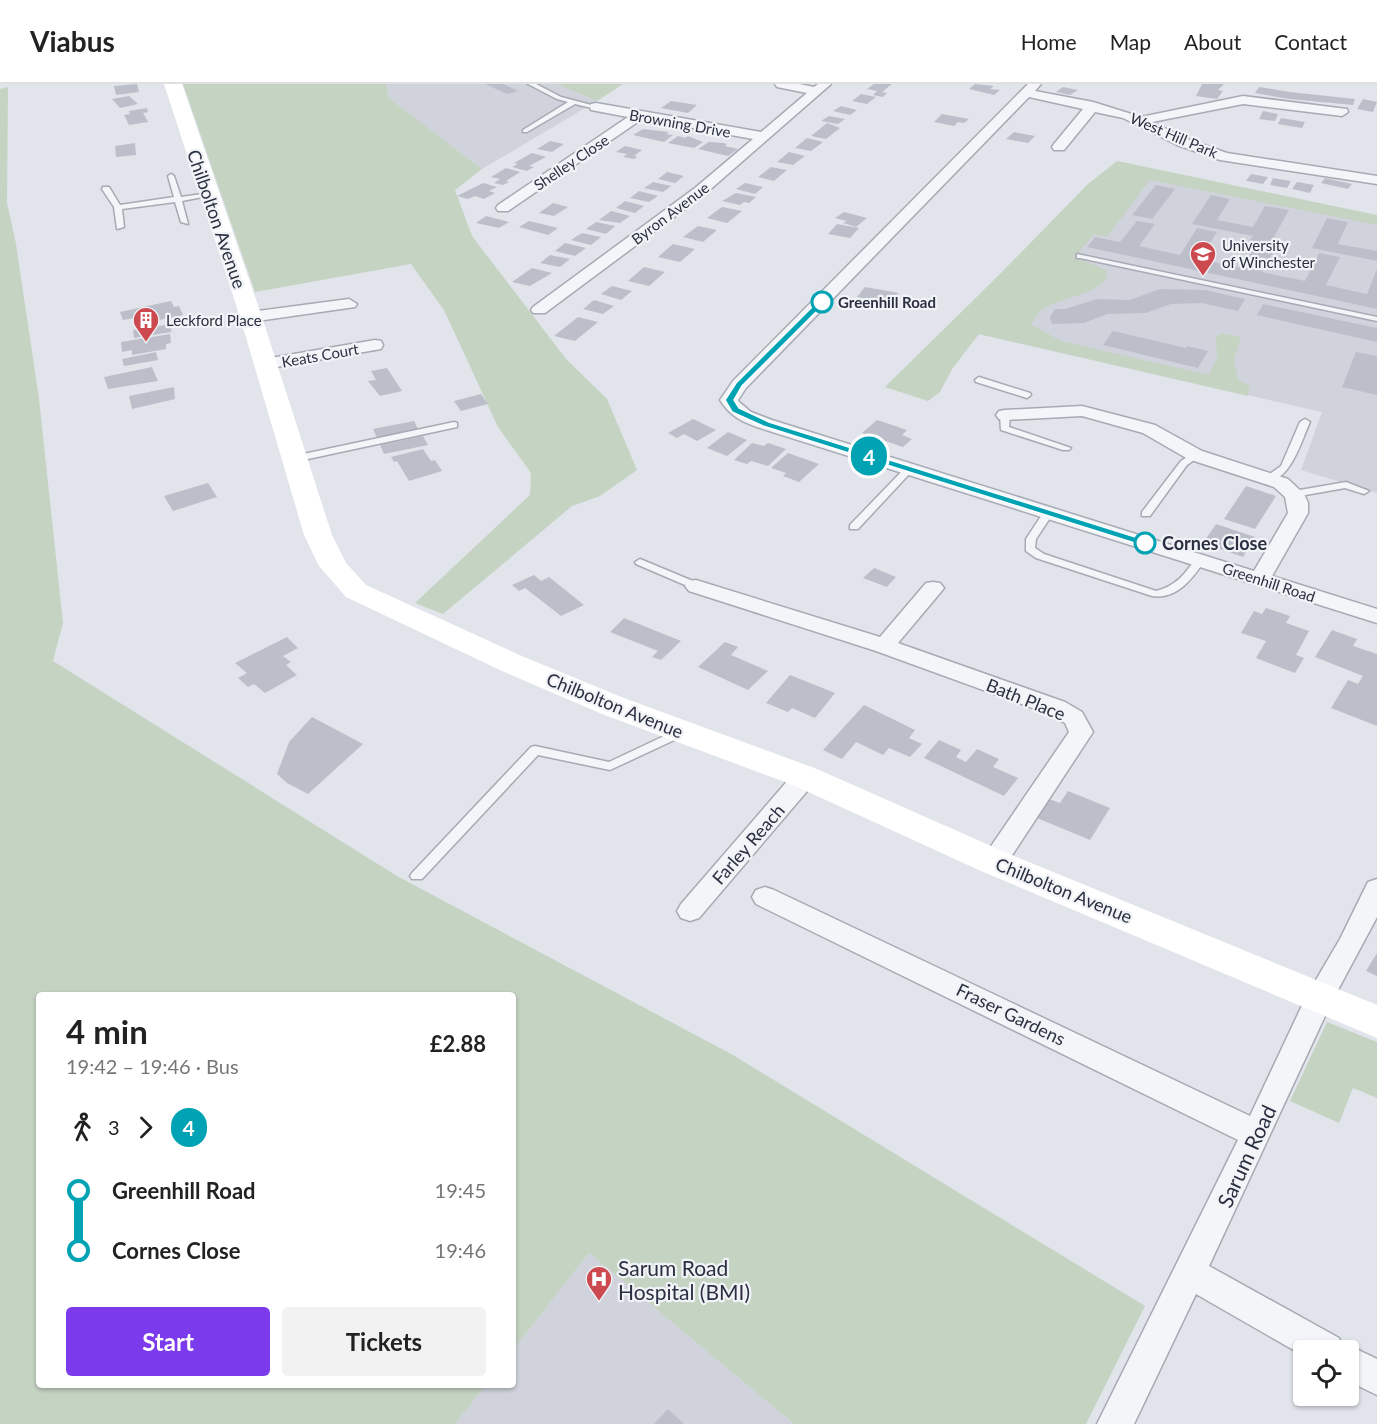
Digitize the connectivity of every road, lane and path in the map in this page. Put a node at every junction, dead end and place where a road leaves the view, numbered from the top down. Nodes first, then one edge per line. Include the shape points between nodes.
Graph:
1 (173, 84) edge
2 (531, 84) edge
3 (781, 84) edge
4 (820, 87) edge
5 (1031, 88) edge
6 (573, 102) junction
7 (1093, 106) junction
8 (596, 107) joint
9 (1342, 112) dead end
10 (638, 116) junction
11 (1140, 121) junction
12 (525, 130) dead end
13 (765, 137) junction
14 (1059, 147) dead end
15 (171, 176) dead end
16 (1377, 180) edge
17 (106, 189) dead end
18 (209, 195) junction
19 (177, 199) junction
20 (118, 207) junction
21 (503, 208) dead end
22 (185, 222) dead end
23 (120, 227) dead end
24 (1080, 256) dead end
25 (541, 302) dead end
26 (349, 304) dead end
27 (251, 317) junction
28 (1377, 319) edge
29 (375, 345) dead end
30 (265, 364) junction
31 (979, 380) dead end
32 (1027, 395) joint
33 (1038, 412) junction
34 (1005, 415) joint
35 (1305, 422) dead end
36 (454, 425) dead end
37 (1066, 448) dead end
38 (1195, 455) junction
39 (294, 459) junction
40 (909, 469) junction
41 (1270, 478) junction
42 (1364, 491) dead end
43 (1294, 494) junction
44 (1049, 512) junction
45 (1146, 514) dead end
46 (854, 527) dead end
47 (1200, 560) junction
48 (640, 562) dead end
49 (1260, 579) junction
50 (696, 586) joint
51 (933, 588) dead end
52 (1377, 616) edge
53 (884, 646) junction
54 (681, 732) junction
55 (806, 777) junction
56 (994, 862) junction
57 (417, 876) dead end
58 (1377, 889) edge
59 (765, 897) dead end
60 (690, 911) dead end
61 (1320, 997) junction
62 (1377, 1022) edge
63 (1257, 1134) junction
64 (1190, 1273) junction
65 (1309, 1340) edge
66 (1359, 1368) edge
67 (1377, 1378) edge
68 (1115, 1424) edge

1 - 18 main road, Chilbolton Avenue
2 - 6 lane
3 - 4 street
4 - 13 street, Byron Avenue
5 - 7 street, West Hill Park
5 - 40 street, Greenhill Road via 739,385 729,400 736,410 752,419
6 - 8 lane
6 - 12 lane
7 - 11 street, West Hill Park
7 - 14 street
8 - 10 street, Browning Drive
9 - 11 street via 1244,94
10 - 13 street, Browning Drive
10 - 21 street, Shelley Close
11 - 16 street, West Hill Park via 1225,157
13 - 25 street, Byron Avenue via 700,191
15 - 19 lane
17 - 20 lane
18 - 19 lane
18 - 27 main road, Chilbolton Avenue
19 - 20 lane
19 - 22 lane
20 - 23 lane
24 - 28 lane
26 - 27 street
27 - 30 main road, Chilbolton Avenue
29 - 30 street, Keats Court
30 - 39 main road, Chilbolton Avenue
31 - 32 lane
32 - 33 street
33 - 34 street
33 - 38 street via 1100,414 1149,429
34 - 37 lane via 1004,428
35 - 41 lane via 1285,467
36 - 39 lane
38 - 41 street
38 - 45 lane via 1184,463
39 - 54 main road, Chilbolton Avenue via 326,555 341,579 356,591 513,664
40 - 44 street, Greenhill Road
40 - 46 lane
41 - 43 street
42 - 43 lane via 1346,485
43 - 49 street via 1298,513
44 - 47 street, Greenhill Road
44 - 47 lane via 1031,539 1030,549 1040,556 1156,594 1182,584
47 - 49 street, Greenhill Road
48 - 50 lane
49 - 52 street, Greenhill Road
50 - 53 street, Bath Place
51 - 53 street
53 - 56 street, Bath Place via 1074,718 1081,732
54 - 55 main road, Chilbolton Avenue
54 - 57 lane via 610,766 535,750
55 - 56 main road, Chilbolton Avenue
55 - 60 street, Farley Reach
56 - 61 main road, Chilbolton Avenue
58 - 61 street, Sarum Road
59 - 63 street, Fraser Gardens
61 - 62 main road, Chilbolton Avenue
61 - 63 street, Sarum Road
63 - 64 street, Sarum Road
64 - 65 street
64 - 68 street, Sarum Road
66 - 67 street

